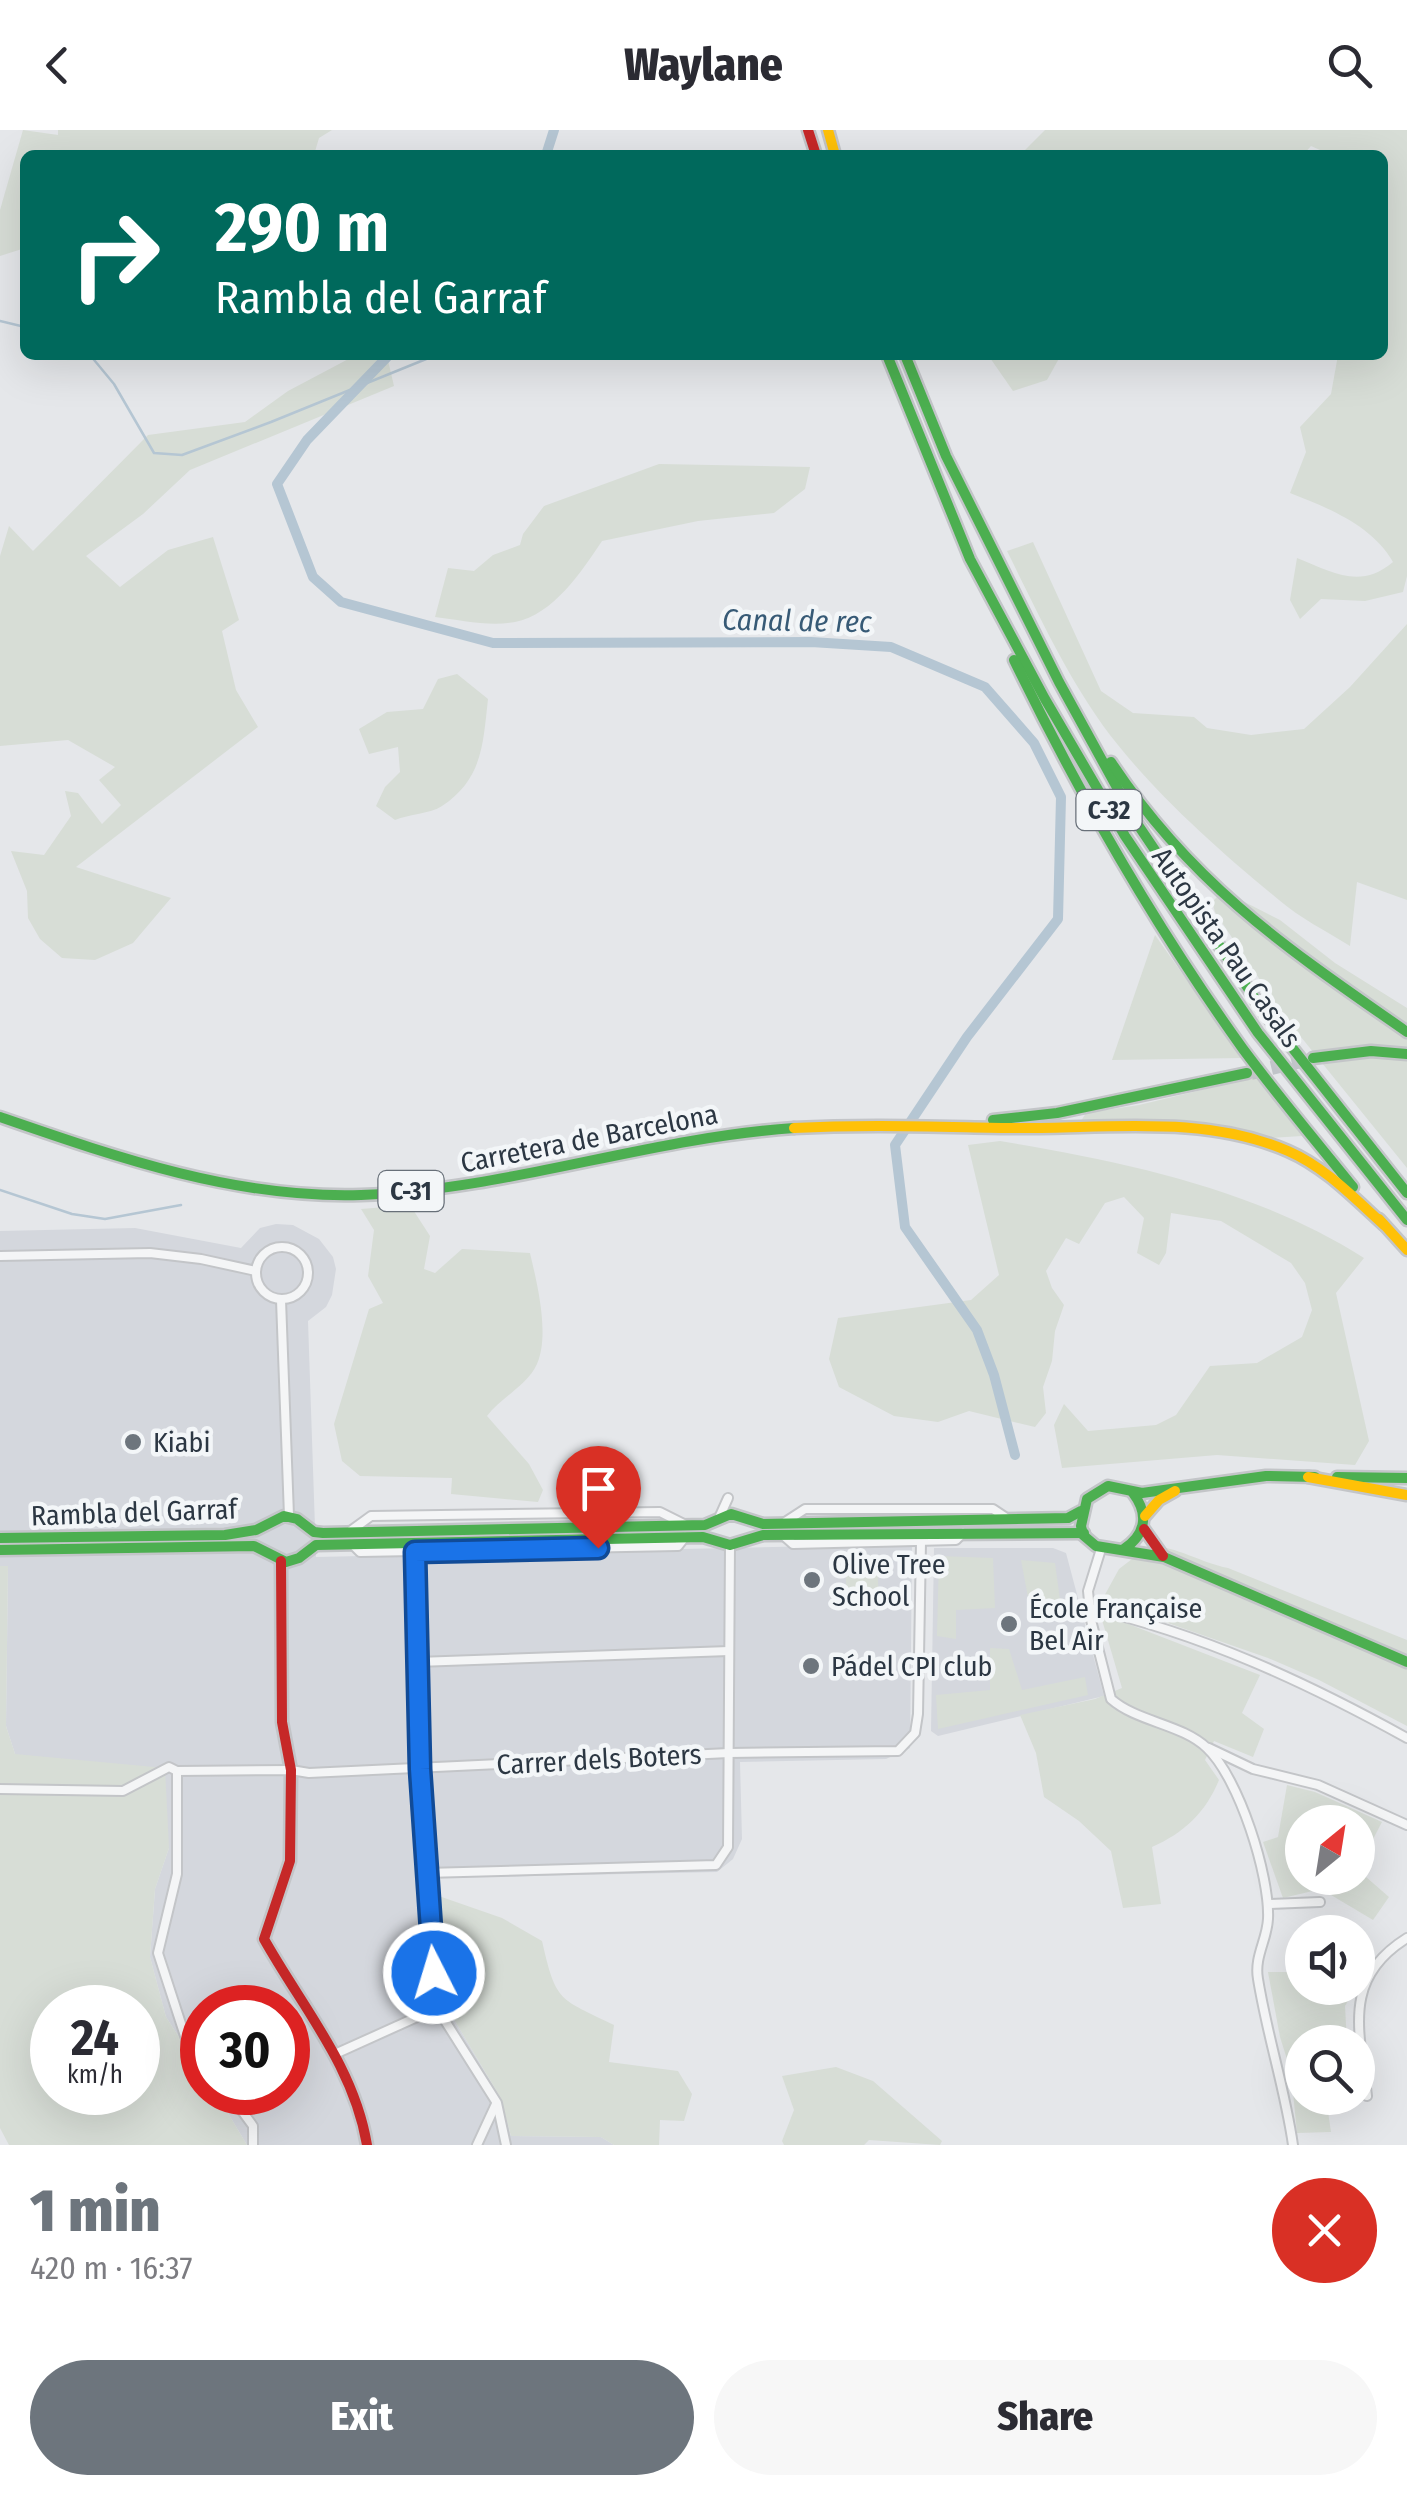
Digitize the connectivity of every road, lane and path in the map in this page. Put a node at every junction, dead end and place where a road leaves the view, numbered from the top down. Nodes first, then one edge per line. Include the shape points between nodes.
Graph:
1 (889, 360) edge
2 (908, 360) edge
3 (996, 613) junction
4 (1058, 682) junction
5 (1407, 1032) edge
6 (1407, 1054) edge
7 (1313, 1058) tunnel mouth
8 (1247, 1074) tunnel mouth
9 (0, 1118) edge
10 (957, 1126) junction
11 (1407, 1193) edge
12 (1407, 1220) edge
13 (1384, 1225) junction
14 (1407, 1250) edge
15 (0, 1256) edge
16 (256, 1272) junction
17 (282, 1300) junction
18 (1308, 1476) junction
19 (1407, 1478) edge
20 (1185, 1485) junction
21 (1133, 1493) junction
22 (1407, 1495) edge
23 (1081, 1511) junction
24 (289, 1516) junction
25 (739, 1518) junction
26 (717, 1520) junction
27 (1145, 1522) junction
28 (304, 1524) junction
29 (268, 1525) junction
30 (685, 1531) junction
31 (1080, 1532) junction
32 (963, 1533) junction
33 (784, 1536) junction
34 (0, 1538) edge
35 (350, 1538) junction
36 (921, 1542) junction
37 (730, 1543) junction
38 (1101, 1549) junction
39 (1124, 1549) junction
40 (0, 1550) edge
41 (265, 1550) junction
42 (306, 1550) junction
43 (415, 1552) junction
44 (1164, 1557) junction
45 (281, 1561) junction
46 (1089, 1608) junction
47 (729, 1651) junction
48 (417, 1662) junction
49 (1407, 1662) edge
50 (1407, 1738) edge
51 (1205, 1746) junction
52 (729, 1752) junction
53 (420, 1769) junction
54 (290, 1770) junction
55 (177, 1771) junction
56 (0, 1789) edge
57 (1407, 1825) edge
58 (426, 1873) junction
59 (1320, 1902) dead end
60 (1269, 1904) junction
61 (1407, 1938) edge
62 (437, 2008) junction
63 (180, 2021) edge
64 (1359, 2025) edge
65 (334, 2054) junction
66 (497, 2103) junction
67 (244, 2115) edge
68 (253, 2145) edge
69 (367, 2145) edge
70 (477, 2145) edge
71 (506, 2145) edge
72 (1293, 2145) edge

1 - 3 main road, Autopista Pau Casals / C-32
2 - 4 main road, Autopista Pau Casals / C-32 via 946,456
3 - 12 main road, Autopista Pau Casals / C-32 via 1158,892 1282,1068
3 - 13 main road via 1056,748 1152,915 1265,1078
4 - 5 main road via 1138,803 1189,864 1260,928
4 - 11 main road, Autopista Pau Casals / C-32 via 1214,943
6 - 7 main road via 1371,1050
8 - 10 main road, C-31
9 - 10 main road, Carretera de Barcelona / C-31 via 192,1178 356,1195 474,1183 720,1135
10 - 13 main road, C-31 via 1202,1130 1257,1138 1316,1166
13 - 14 main road
15 - 16 street via 150,1254
16 - 17 street via 266,1294
16 - 17 street via 262,1256 278,1247 302,1256 308,1271 304,1288
17 - 24 street
18 - 19 main road
18 - 20 main road
18 - 22 main road
20 - 21 main road
20 - 27 main road via 1160,1500
21 - 23 main road via 1117,1486 1100,1489
21 - 27 main road
23 - 25 main road via 1068,1518
23 - 31 main road
24 - 28 main road
24 - 29 main road, Rambla del Garraf
25 - 26 main road
25 - 37 main road via 744,1533
26 - 30 main road
26 - 37 main road via 714,1534
27 - 39 main road
27 - 44 main road
28 - 35 main road
28 - 42 main road
29 - 34 main road, Rambla del Garraf via 226,1535
29 - 41 main road, Rambla del Garraf
30 - 35 main road
30 - 35 street via 660,1512 371,1516
30 - 37 main road
30 - 43 street via 678,1546
31 - 32 main road
31 - 38 main road
32 - 33 main road
32 - 36 street via 956,1540
33 - 36 street via 793,1544
33 - 37 main road
35 - 42 main road
35 - 43 street via 360,1552
36 - 52 street, Carrer dels Boters via 918,1714 906,1744 898,1750
37 - 47 street
38 - 39 main road
38 - 46 street
39 - 44 main road
40 - 41 main road, Rambla del Garraf
41 - 45 main road, Rambla del Garraf
42 - 45 main road
43 - 48 street
44 - 49 main road
45 - 54 main road via 282,1722
46 - 50 street via 1188,1636 1287,1676
46 - 51 street via 1112,1698
47 - 48 street
47 - 52 street
48 - 53 street
51 - 57 street
51 - 60 street via 1240,1801
52 - 53 street, Carrer dels Boters
52 - 58 street via 728,1847 716,1865
53 - 54 street, Carrer dels Boters
53 - 58 street
54 - 55 street, Carrer dels Boters
54 - 65 main road via 290,1862 264,1939
55 - 56 street, Carrer dels Boters via 169,1766 122,1791
55 - 63 street via 176,1874 158,1953
58 - 62 street
59 - 60 street
60 - 72 street via 1257,1977
61 - 64 street via 1362,1986
62 - 65 street
62 - 66 street
65 - 69 main road via 362,2114
66 - 70 street
66 - 71 street
67 - 68 street

